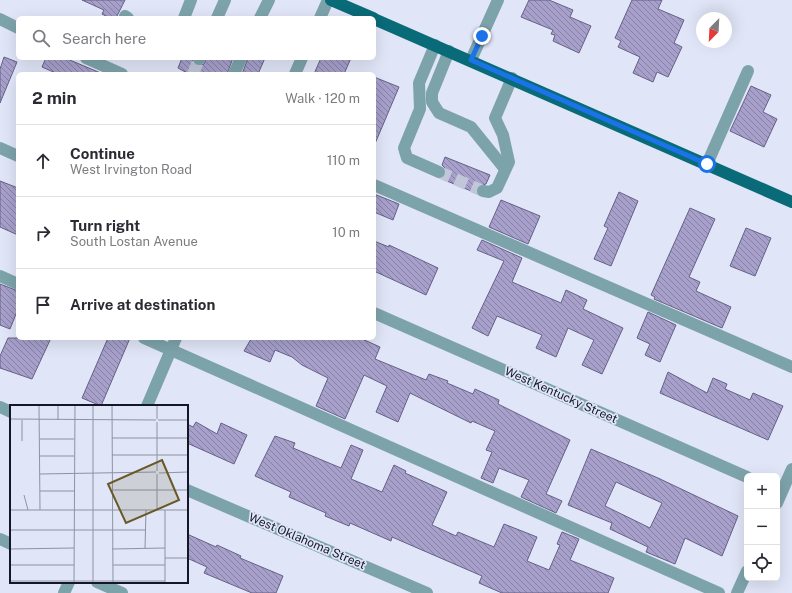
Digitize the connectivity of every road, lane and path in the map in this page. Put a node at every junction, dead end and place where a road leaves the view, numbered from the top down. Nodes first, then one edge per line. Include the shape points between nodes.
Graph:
1 (191, 0) edge
2 (225, 0) edge
3 (269, 0) edge
4 (330, 0) edge
5 (498, 0) edge
6 (185, 16) edge
7 (218, 16) edge
8 (261, 16) edge
9 (321, 16) edge
10 (368, 16) edge
11 (376, 19) edge
12 (0, 20) edge
13 (16, 27) edge
14 (435, 45) junction
15 (448, 51) junction
16 (90, 60) edge
17 (240, 60) edge
18 (301, 60) edge
19 (471, 60) junction
20 (748, 71) dead end
21 (118, 72) edge
22 (235, 72) edge
23 (296, 72) edge
24 (512, 78) junction
25 (0, 148) edge
26 (16, 155) edge
27 (707, 164) junction
28 (505, 169) junction
29 (439, 172) tunnel mouth
30 (376, 186) edge
31 (483, 191) dead end
32 (792, 202) edge
33 (0, 276) edge
34 (16, 283) edge
35 (376, 314) edge
36 (148, 340) edge
37 (175, 340) edge
38 (171, 350) junction
39 (792, 367) edge
40 (146, 405) edge
41 (0, 407) edge
42 (10, 412) edge
43 (792, 469) edge
44 (744, 476) edge
45 (188, 490) edge
46 (780, 491) edge
47 (0, 539) edge
48 (10, 544) edge
49 (744, 578) edge
50 (69, 583) edge
51 (99, 583) edge
52 (64, 593) edge
53 (122, 593) edge
54 (427, 593) edge
55 (719, 593) edge
56 (737, 593) edge

1 - 6 street
2 - 7 street
3 - 8 street
4 - 9 street
4 - 10 main road
5 - 19 street
11 - 14 main road
12 - 13 street
14 - 15 main road
14 - 29 street via 418,83 420,109 404,148 407,158
15 - 19 main road
15 - 28 street via 432,93 432,102 439,113 471,127
16 - 21 street
17 - 22 street
18 - 23 street
19 - 24 main road
20 - 27 street
24 - 27 main road
24 - 28 street via 495,118 503,135 508,162
25 - 26 street
27 - 32 main road
28 - 31 street via 496,188 489,192
30 - 39 street
33 - 34 street
35 - 44 street, West Kentucky Street
36 - 38 street
37 - 38 street
38 - 40 street
38 - 55 street
41 - 42 street
43 - 46 street
45 - 54 street, West Oklahoma Street
47 - 48 street
49 - 56 street
50 - 52 street
51 - 53 street

